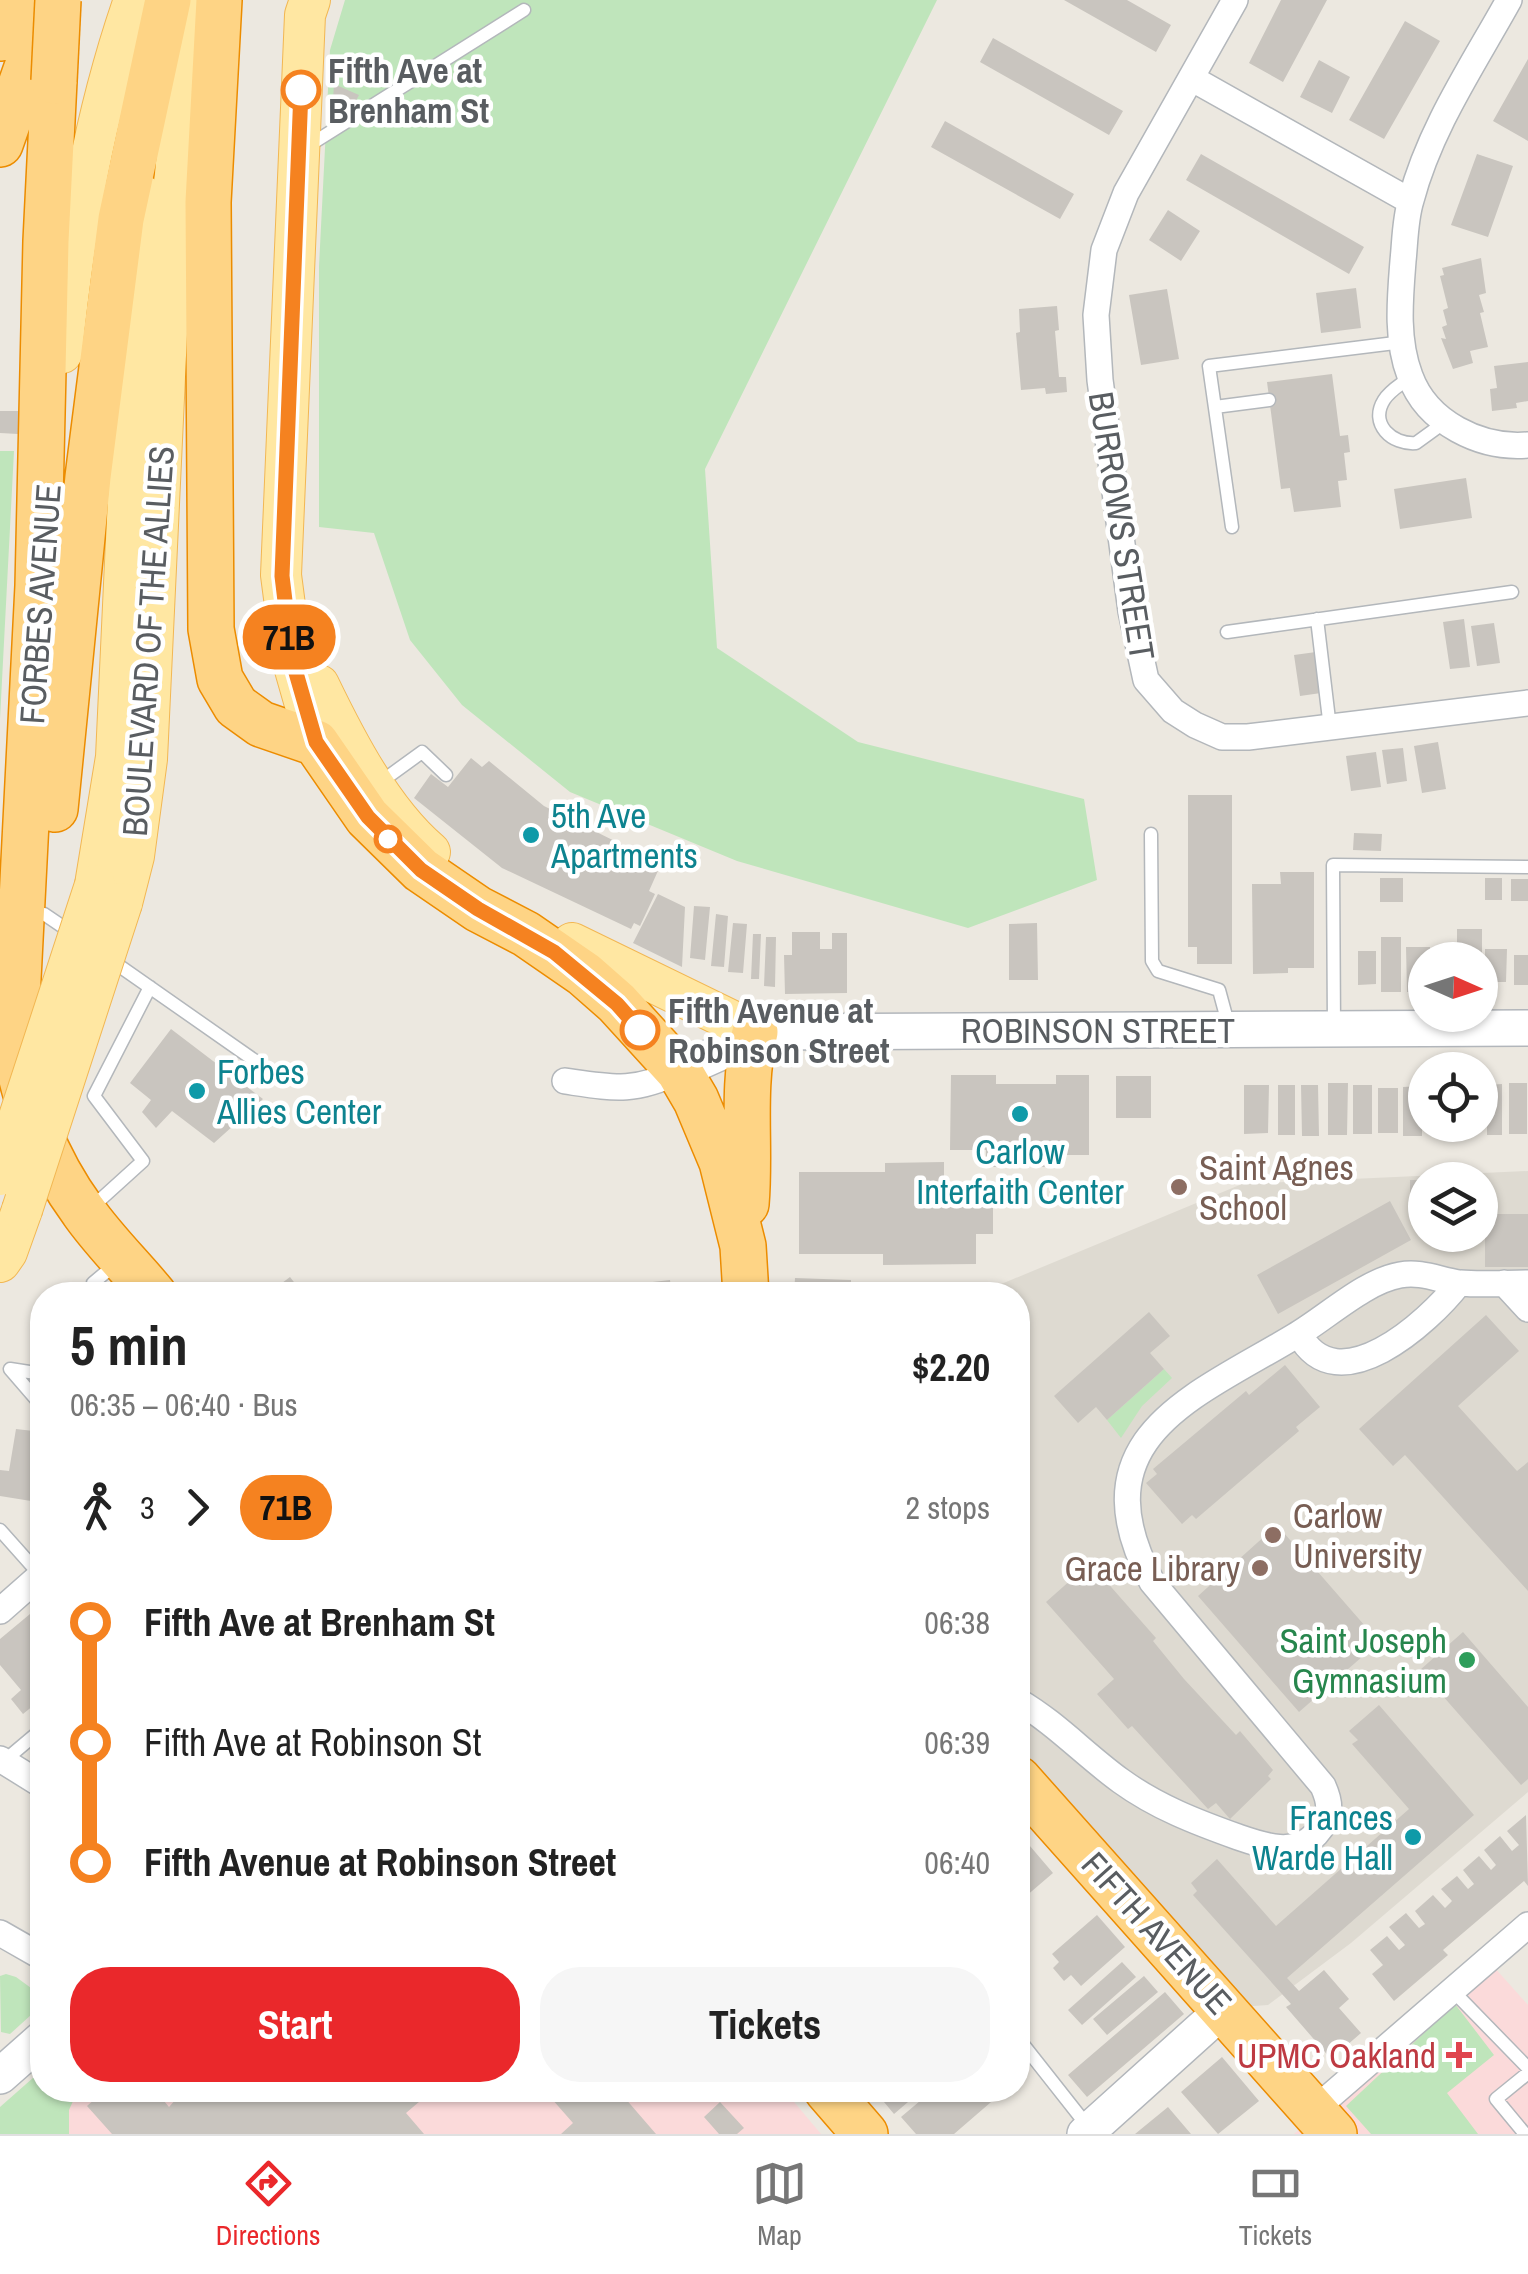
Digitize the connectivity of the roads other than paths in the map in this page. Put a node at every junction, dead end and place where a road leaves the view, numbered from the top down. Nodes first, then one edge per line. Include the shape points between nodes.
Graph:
1 (56, 0) edge
2 (134, 0) edge
3 (168, 0) edge
4 (200, 0) edge
5 (220, 0) edge
6 (310, 0) edge
7 (1235, 0) edge
8 (1509, 0) edge
9 (524, 10) dead end
10 (158, 52) junction
11 (1192, 78) junction
12 (8, 124) edge
13 (298, 152) junction
14 (1410, 202) junction
15 (1403, 342) junction
16 (1410, 377) junction
17 (1270, 400) dead end
18 (1215, 407) junction
19 (1445, 422) junction
20 (1528, 445) edge
21 (1232, 526) dead end
22 (38, 586) junction
23 (1512, 592) dead end
24 (286, 608) junction
25 (1317, 619) junction
26 (1227, 632) dead end
27 (1528, 703) edge
28 (1330, 728) junction
29 (316, 742) junction
30 (446, 775) dead end
31 (376, 786) junction
32 (1150, 834) dead end
33 (1528, 866) edge
34 (108, 894) junction
35 (44, 914) junction
36 (572, 943) junction
37 (150, 988) junction
38 (1528, 1028) edge
39 (1334, 1029) junction
40 (1229, 1030) junction
41 (755, 1032) junction
42 (261, 1064) dead end
43 (679, 1071) junction
44 (565, 1081) dead end
45 (39, 1127) junction
46 (0, 1175) edge
47 (84, 1214) junction
48 (743, 1246) junction
49 (0, 1262) edge
50 (113, 1276) edge
51 (745, 1282) edge
52 (1516, 1282) edge
53 (1459, 1283) junction
54 (1528, 1309) edge
55 (1299, 1334) junction
56 (30, 1372) edge
57 (30, 1392) edge
58 (0, 1530) edge
59 (30, 1562) edge
60 (30, 1585) edge
61 (0, 1610) edge
62 (1030, 1708) edge
63 (30, 1738) edge
64 (2, 1760) edge
65 (30, 1777) edge
66 (1030, 1792) edge
67 (1528, 1925) edge
68 (0, 1933) edge
69 (30, 1950) edge
70 (1452, 1990) junction
71 (1225, 2008) junction
72 (30, 2049) edge
73 (1030, 2054) edge
74 (1528, 2070) edge
75 (0, 2076) edge
76 (837, 2102) edge
77 (1324, 2122) edge
78 (1090, 2133) edge
79 (865, 2134) edge
80 (1525, 2134) edge

1 - 12 highway
1 - 22 highway, bridge
2 - 22 main road, FORBES AVENUE via 78,214
3 - 10 highway, BOULEVARD OF THE ALLIES
4 - 34 main road, BOULEVARD OF THE ALLIES via 175,170 147,759 134,856
5 - 29 highway via 208,202 212,646 236,706 262,724
6 - 13 main road
7 - 11 street, BURROWS STREET
8 - 14 street via 1442,117
9 - 13 lane
10 - 34 main road, BOULEVARD OF THE ALLIES via 143,183
10 - 35 highway via 125,195 98,392
11 - 14 street
11 - 28 street, BURROWS STREET via 1126,193 1098,280 1100,380 1134,629 1146,680 1195,725 1248,737
13 - 24 main road
14 - 15 street via 1399,311
15 - 16 street
15 - 18 lane via 1210,366
16 - 19 street
16 - 19 lane via 1380,409 1387,434 1416,443
17 - 18 lane
18 - 21 lane
19 - 20 street via 1484,440
22 - 45 highway, FORBES AVENUE via 15,1038
23 - 25 lane
24 - 29 main road via 296,676
24 - 31 main road via 346,740
25 - 26 lane
25 - 28 lane
27 - 28 street, BURROWS STREET
29 - 43 highway via 368,817 421,870 584,974
30 - 31 lane via 422,752
31 - 36 main road via 416,841 444,864
32 - 40 lane via 1152,961 1158,971 1220,990
33 - 39 lane via 1333,866
34 - 46 main road, BOULEVARD OF THE ALLIES, bridge
34 - 49 main road, BOULEVARD OF THE ALLIES, bridge via 22,1210
35 - 37 lane
35 - 45 highway via 33,1050
36 - 41 main road
36 - 43 main road via 633,995 657,1024
37 - 42 lane
37 - 47 lane via 94,1096 142,1160
38 - 39 street, ROBINSON STREET
39 - 40 street, ROBINSON STREET
40 - 41 street, ROBINSON STREET
41 - 43 street, ROBINSON STREET
41 - 48 highway via 746,1083 750,1169
43 - 44 street via 640,1088
43 - 48 highway via 722,1162
45 - 47 highway, FORBES AVENUE via 56,1171
47 - 50 highway, FORBES AVENUE
48 - 51 highway
52 - 53 street
52 - 54 street
53 - 55 street via 1398,1275
53 - 55 street via 1407,1332 1353,1362 1309,1353
55 - 62 street via 1175,1408 1140,1447 1128,1492 1132,1530 1152,1582 1323,1786 1331,1804 1326,1823 1308,1843 1289,1848 1192,1821 1119,1780
56 - 57 lane via 10,1369
58 - 59 lane
60 - 61 street
63 - 64 lane
64 - 65 street
66 - 71 highway, FIFTH AVENUE
67 - 70 street
68 - 69 street
70 - 74 lane
70 - 77 street
71 - 77 highway, FIFTH AVENUE
71 - 78 street
72 - 75 street
73 - 78 lane
74 - 80 lane via 1496,2099
76 - 79 highway

